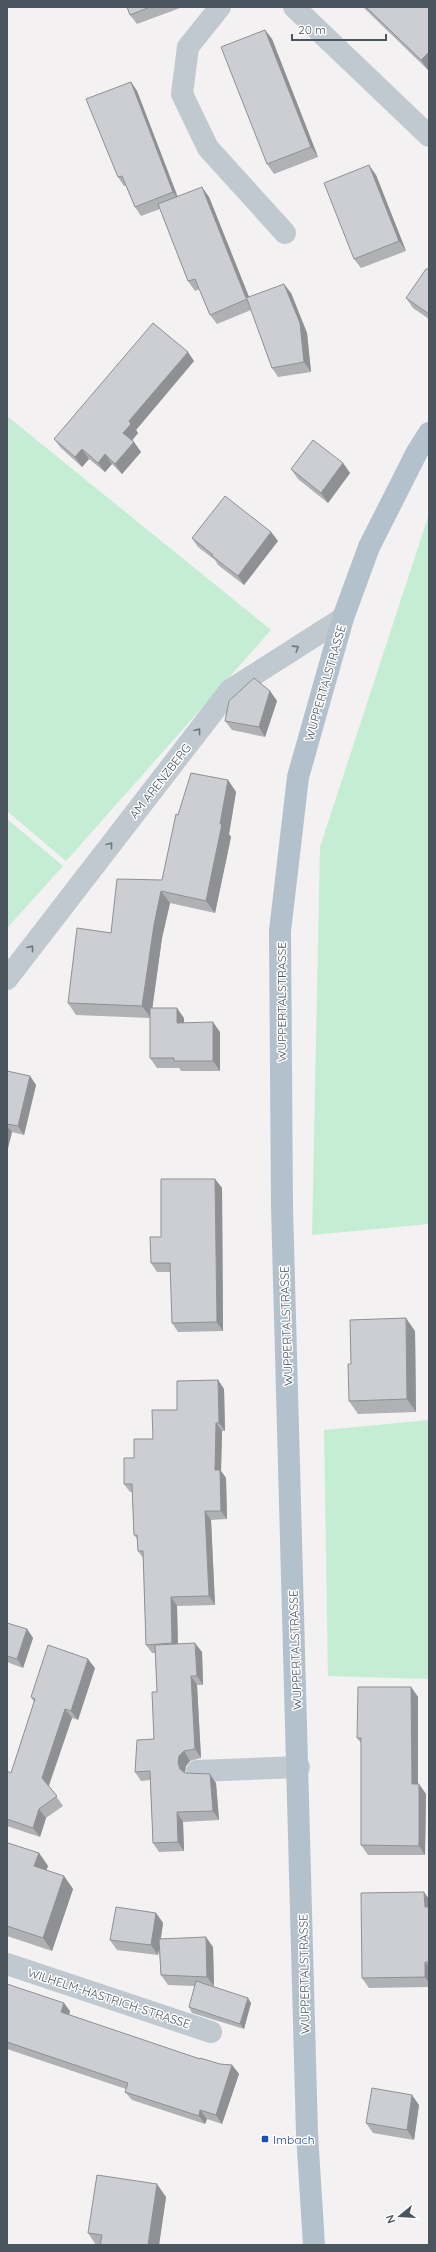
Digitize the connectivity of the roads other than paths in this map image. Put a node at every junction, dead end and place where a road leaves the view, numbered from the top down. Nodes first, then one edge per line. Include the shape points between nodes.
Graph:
1 (220, 7) edge
2 (294, 7) edge
3 (429, 136) edge
4 (285, 234) dead end
5 (429, 433) edge
6 (343, 618) junction
7 (7, 979) edge
8 (299, 1767) junction
9 (197, 1771) dead end
10 (7, 1964) edge
11 (211, 2032) dead end
12 (314, 2245) edge

1 - 4 street via 188,47 182,94 208,148
2 - 3 street
5 - 6 main road, WUPPERTALSTRASSE via 369,547
7 -> 6 street, AM ARENZBERG via 230,690
6 - 8 main road, WUPPERTALSTRASSE via 298,777 280,931 282,1206
8 - 9 street
8 - 12 main road, WUPPERTALSTRASSE via 307,2134
10 - 11 street, WILHELM-HASTRICH-STRASSE

